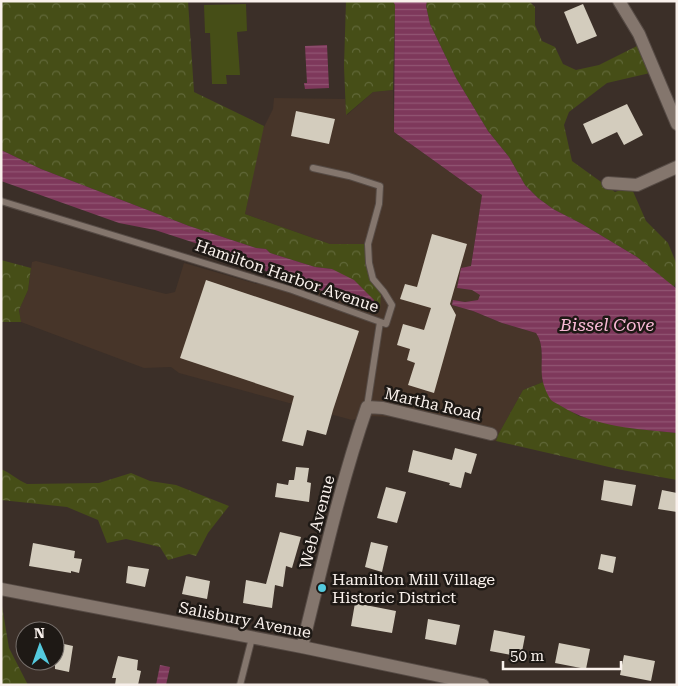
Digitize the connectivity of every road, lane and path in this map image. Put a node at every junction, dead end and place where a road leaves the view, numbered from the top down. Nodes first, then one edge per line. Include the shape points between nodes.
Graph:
1 (619, 1) edge
2 (677, 124) edge
3 (677, 167) edge
4 (313, 168) dead end
5 (608, 183) dead end
6 (1, 201) edge
7 (380, 322) junction
8 (367, 407) junction
9 (490, 434) dead end
10 (1, 589) edge
11 (252, 638) junction
12 (302, 647) junction
13 (240, 685) edge
14 (483, 685) edge

1 - 2 street via 638,34
3 - 5 street via 637,184
4 - 7 lane, Hamilton Harbor Avenue via 380,186 379,204 368,244 369,263 372,279 392,305 386,324
6 - 7 lane, Hamilton Harbor Avenue via 292,290
7 - 8 lane
8 - 9 street, Martha Road via 384,408
8 - 12 street, Web Avenue via 337,506
10 - 11 street, Salisbury Avenue
11 - 12 street, Salisbury Avenue
11 - 13 lane
12 - 14 street, Salisbury Avenue

